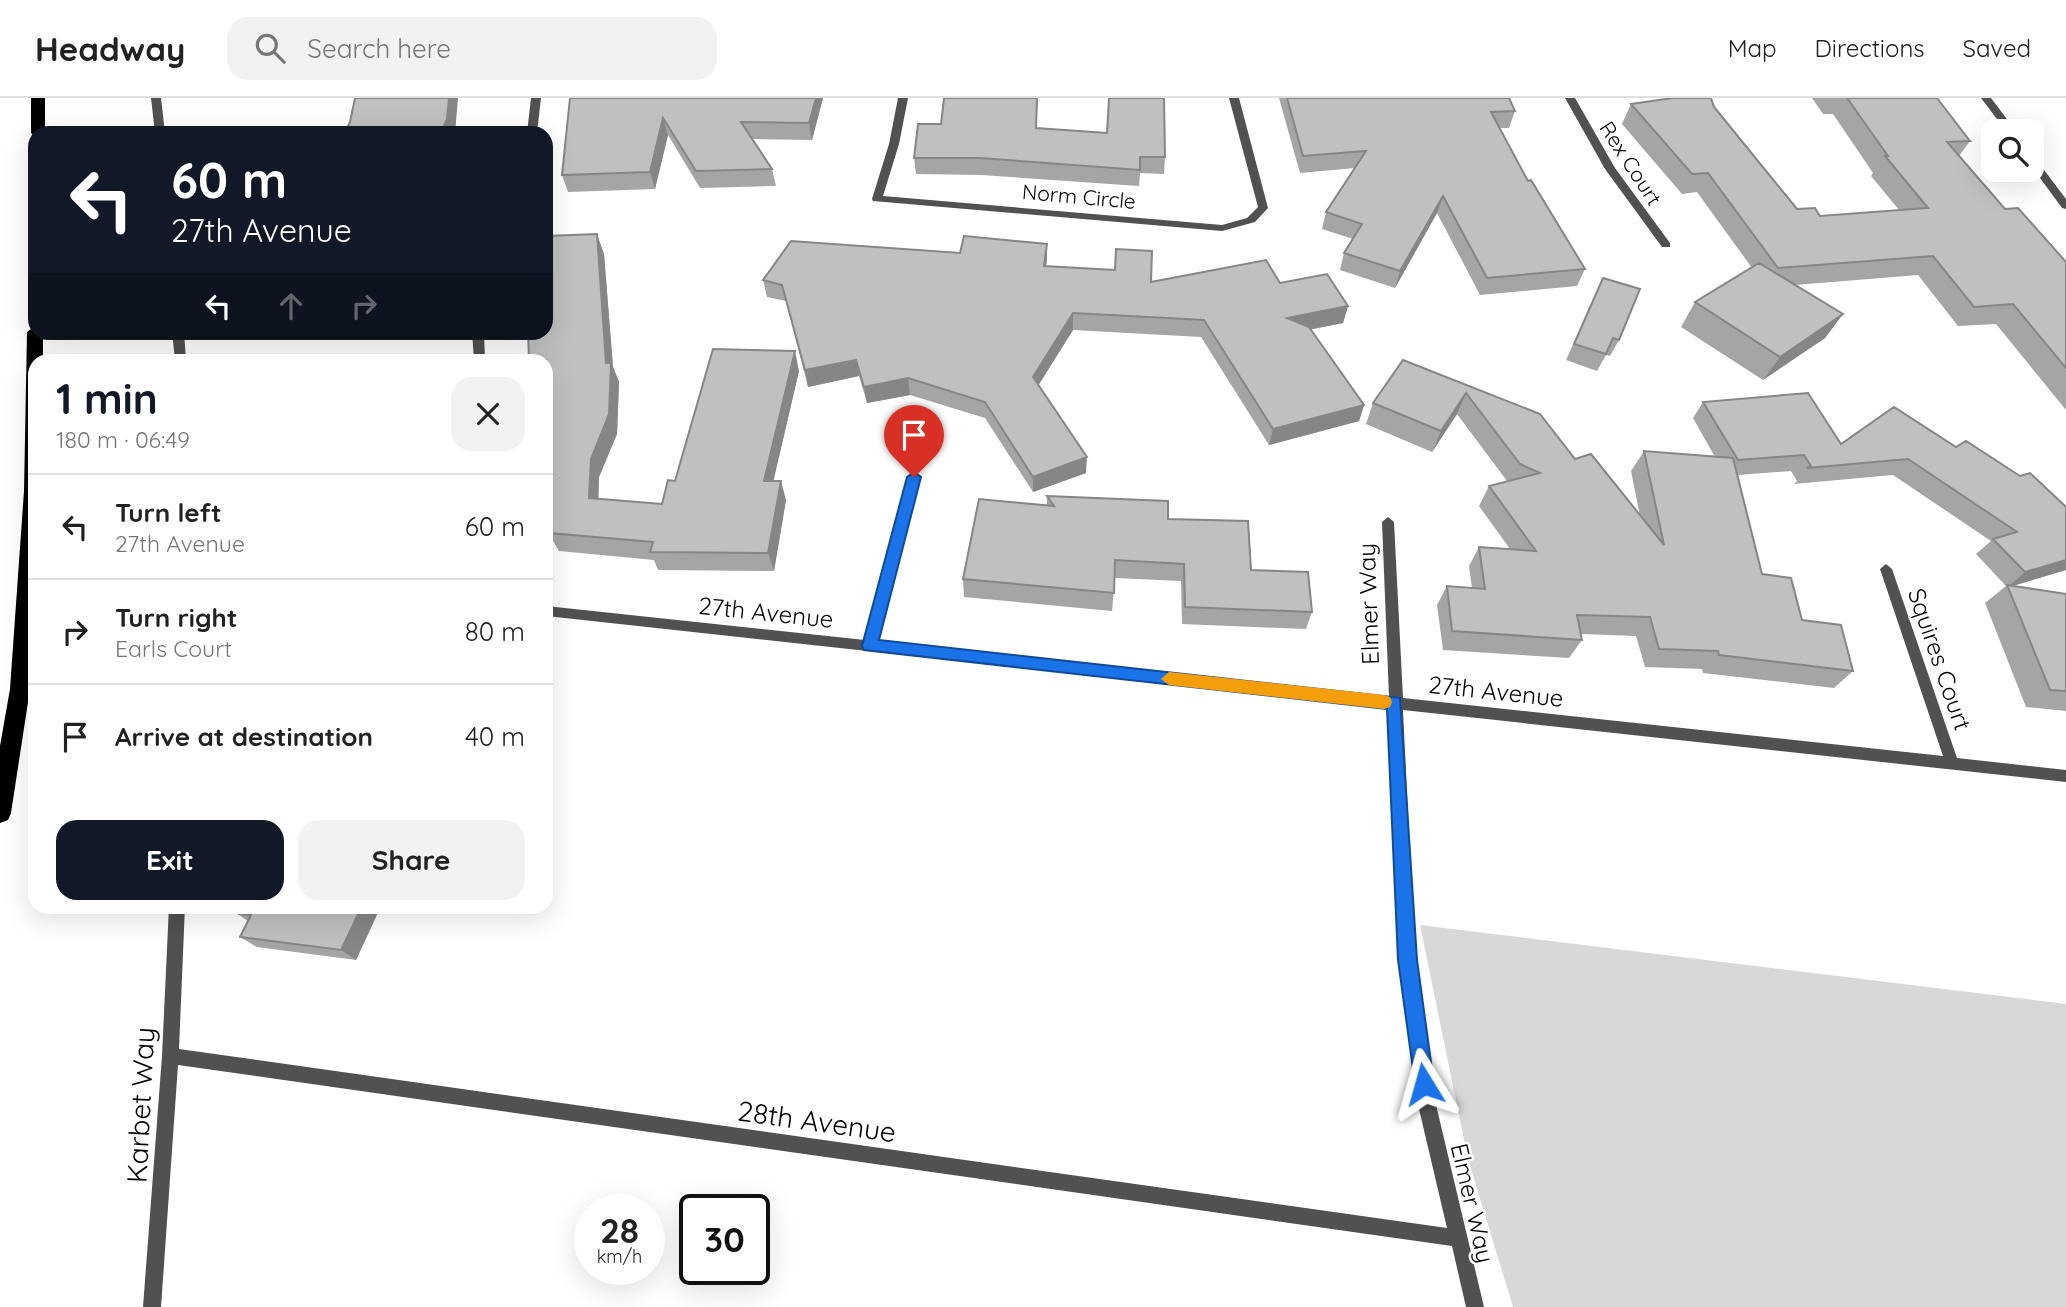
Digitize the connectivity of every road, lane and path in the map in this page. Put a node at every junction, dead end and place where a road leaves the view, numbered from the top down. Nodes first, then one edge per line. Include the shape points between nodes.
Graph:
1 (38, 98) edge
2 (156, 98) edge
3 (536, 98) edge
4 (904, 98) edge
5 (1234, 98) edge
6 (1570, 98) edge
7 (1986, 98) edge
8 (2002, 119) edge
9 (38, 126) edge
10 (159, 126) edge
11 (533, 126) edge
12 (2044, 176) edge
13 (2066, 206) edge
14 (1666, 245) dead end
15 (914, 477) dead end
16 (1388, 522) dead end
17 (28, 567) edge
18 (1886, 569) dead end
19 (553, 612) edge
20 (870, 646) junction
21 (1394, 703) junction
22 (1952, 763) junction
23 (2066, 776) edge
24 (0, 813) edge
25 (177, 914) edge
26 (170, 1056) junction
27 (1457, 1238) junction
28 (152, 1307) edge
29 (1475, 1307) edge

1 - 9 highway
2 - 10 street
3 - 11 street
4 - 5 street, Norm Circle via 877,199 1222,228 1251,220 1263,208
6 - 14 street, Rex Court via 1610,169
7 - 8 street
12 - 13 street
15 - 20 street
16 - 21 street, Elmer Way
17 - 24 highway via 20,689
18 - 22 street, Squires Court
19 - 20 street, 27th Avenue
20 - 21 street, 27th Avenue
21 - 22 street, 27th Avenue
21 - 27 street, Elmer Way via 1408,960 1428,1109
22 - 23 street, 27th Avenue
25 - 26 street, Karbet Way
26 - 27 street, 28th Avenue
26 - 28 street, Karbet Way
27 - 29 street, Elmer Way

